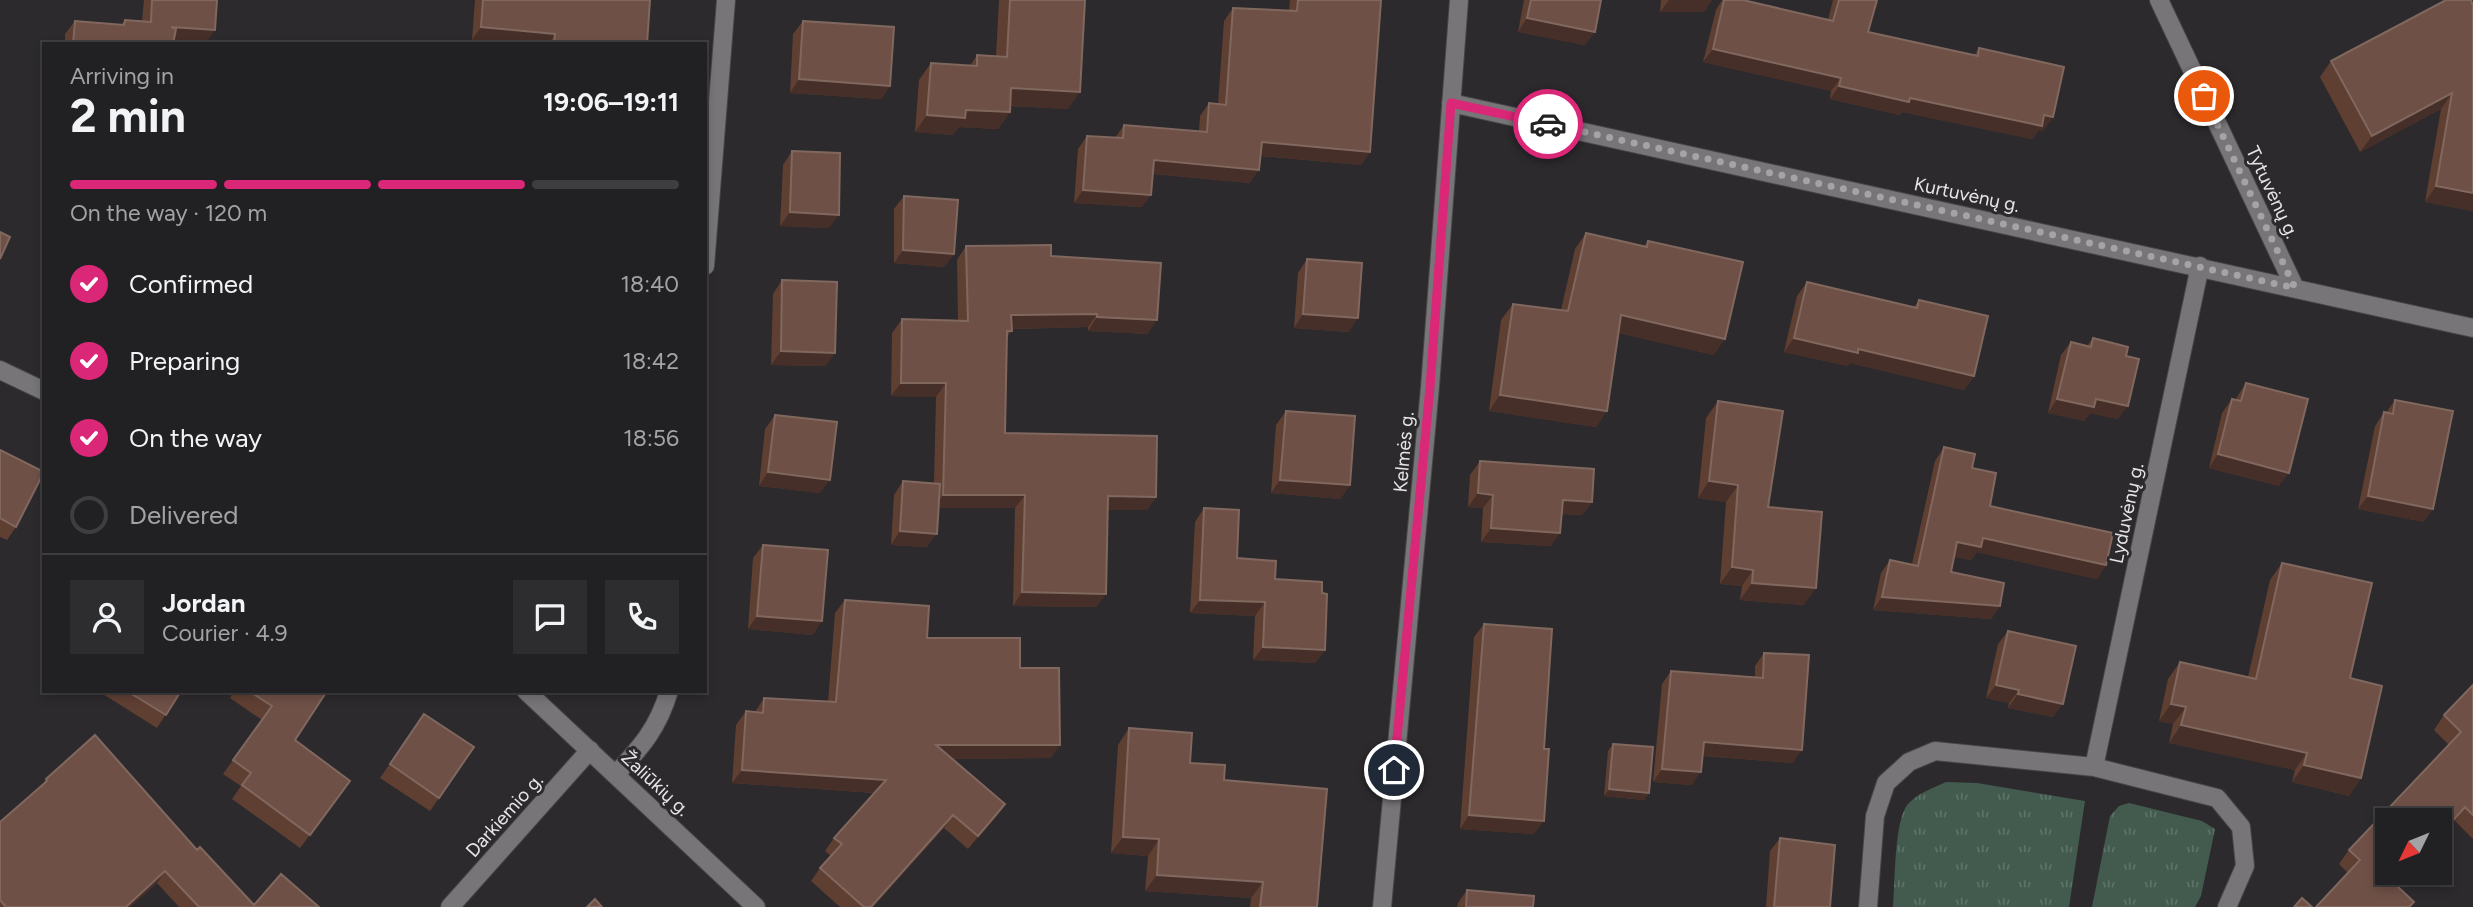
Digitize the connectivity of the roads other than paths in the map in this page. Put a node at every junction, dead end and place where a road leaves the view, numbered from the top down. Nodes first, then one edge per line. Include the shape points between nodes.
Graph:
1 (726, 0) edge
2 (1459, 0) edge
3 (2159, 0) edge
4 (1451, 103) junction
5 (707, 240) edge
6 (2200, 266) junction
7 (2295, 288) junction
8 (2473, 328) edge
9 (0, 370) edge
10 (42, 390) edge
11 (528, 693) edge
12 (668, 693) edge
13 (590, 750) junction
14 (2094, 767) junction
15 (616, 774) junction
16 (450, 907) edge
17 (756, 907) edge
18 (1382, 907) edge
19 (1868, 907) edge
20 (2227, 907) edge

1 - 5 street
2 - 4 street, Kelmės g.
3 - 7 street, Tytuvėnų g.
4 - 6 street, Kurtuvėnų g.
4 - 18 street, Kelmės g.
6 - 7 street, Kurtuvėnų g.
6 - 14 street, Lyduvėnų g.
7 - 8 street, Kurtuvėnų g.
9 - 10 street
11 - 13 street, Žaliūkių g.
12 - 15 street via 648,740
13 - 15 street, Žaliūkių g.
13 - 16 street, Darkiemio g.
14 - 19 street via 1935,751 1909,762 1886,783 1875,816
14 - 20 street via 2217,799 2241,827 2245,866
15 - 17 street, Žaliūkių g.

